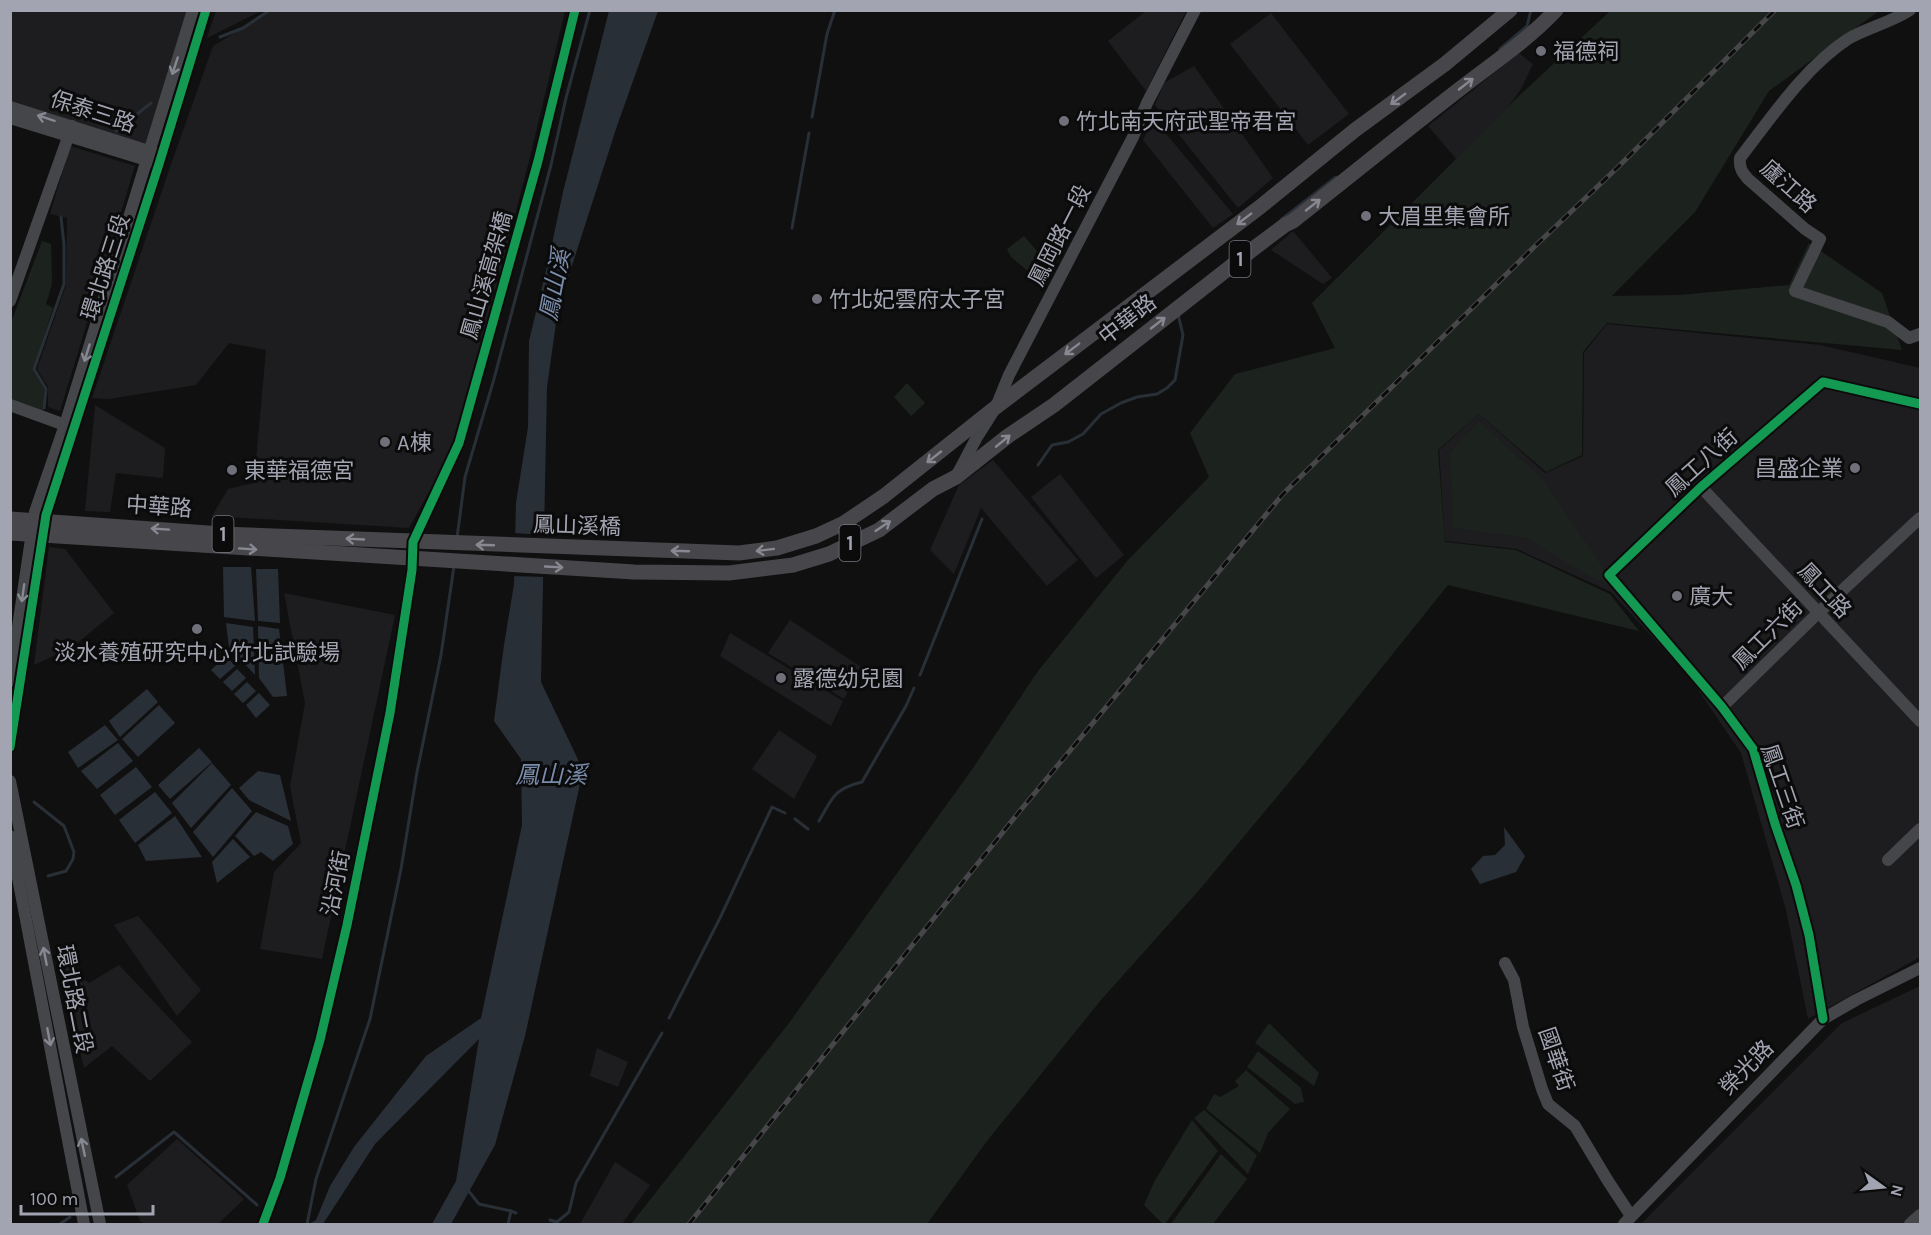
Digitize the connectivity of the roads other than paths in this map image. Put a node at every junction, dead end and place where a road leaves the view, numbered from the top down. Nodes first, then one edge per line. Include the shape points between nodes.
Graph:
1 (193, 10) edge
2 (206, 10) edge
3 (575, 10) edge
4 (1195, 10) edge
5 (1509, 10) edge
6 (1556, 10) edge
7 (1910, 10) edge
8 (10, 106) edge
9 (10, 118) edge
10 (71, 132) junction
11 (147, 155) junction
12 (160, 159) junction
13 (10, 301) edge
14 (1920, 334) edge
15 (1920, 404) edge
16 (10, 405) edge
17 (996, 407) junction
18 (65, 424) junction
19 (956, 477) junction
20 (1701, 487) junction
21 (1920, 518) edge
22 (10, 519) edge
23 (38, 528) junction
24 (10, 533) edge
25 (413, 542) junction
26 (739, 554) joint
27 (412, 559) junction
28 (729, 573) joint
29 (1609, 575) joint
30 (1818, 613) junction
31 (10, 681) edge
32 (1722, 707) junction
33 (1920, 721) edge
34 (10, 747) edge
35 (10, 781) edge
36 (12, 828) edge
37 (1920, 829) edge
38 (1888, 860) dead end
39 (1505, 963) dead end
40 (1920, 968) edge
41 (1823, 1019) junction
42 (1920, 1215) edge
43 (1628, 1220) edge
44 (84, 1224) edge
45 (100, 1224) edge
46 (263, 1224) edge
47 (1910, 1224) edge

1 -> 11 street, 環北路三段
2 - 12 street, 環北路三段
3 - 25 street, 鳳山溪高架橋 via 538,161 459,443
4 - 17 street, 鳳岡路一段
5 -> 17 main road, 中華路 / 1 via 1445,64
19 -> 6 main road, 中華路 / 1 via 1293,221 1539,29
7 - 14 street, 廬江路 via 1849,38 1824,57 1788,97 1740,158 1739,165 1748,179 1820,239 1795,291 1888,322 1909,338
10 -> 8 street, 保泰三路
9 - 10 street, 保泰三路
10 - 11 street, 保泰三路
10 - 13 street
11 - 12 street, 保泰三路
11 -> 18 street, 環北路三段
12 - 23 street, 環北路三段 via 46,514
15 - 20 street, 鳳工八街 via 1823,382
16 - 18 street
17 - 19 street, 鳳岡路一段
17 -> 26 main road, 中華路 / 1 via 844,523 777,548
18 - 23 street, 環北路三段 via 34,512
28 -> 19 main road, 中華路 / 1 via 793,565 829,554 879,530 933,489
20 - 29 street, 鳳工八街
20 - 30 street, 鳳工路
21 - 30 street, 鳳工六街
22 - 23 main road, 中華路 / 1
23 - 24 main road, 中華路 / 1
25 -> 23 main road, 中華路 / 1
23 -> 27 main road, 中華路 / 1
23 -> 31 street
23 - 34 street
26 -> 25 main road, 鳳山溪橋 / 1
25 - 27 street, 沿河街
27 -> 28 main road, 鳳山溪橋 / 1 via 634,572
27 - 46 street, 沿河街 via 390,713 347,925 320,1040
29 - 32 street, 鳳工三街
30 - 32 street, 鳳工六街
30 - 33 street, 鳳工路
32 - 41 street, 鳳工三街 via 1753,749 1796,885
35 - 36 street, 環北路二段
36 -> 44 street, 環北路二段
45 -> 36 street, 環北路二段
37 - 38 street
39 - 43 street, 國華街 via 1514,980 1523,1027 1548,1104 1575,1126
40 - 41 street, 榮光路
41 - 43 street, 榮光路
42 - 47 street

